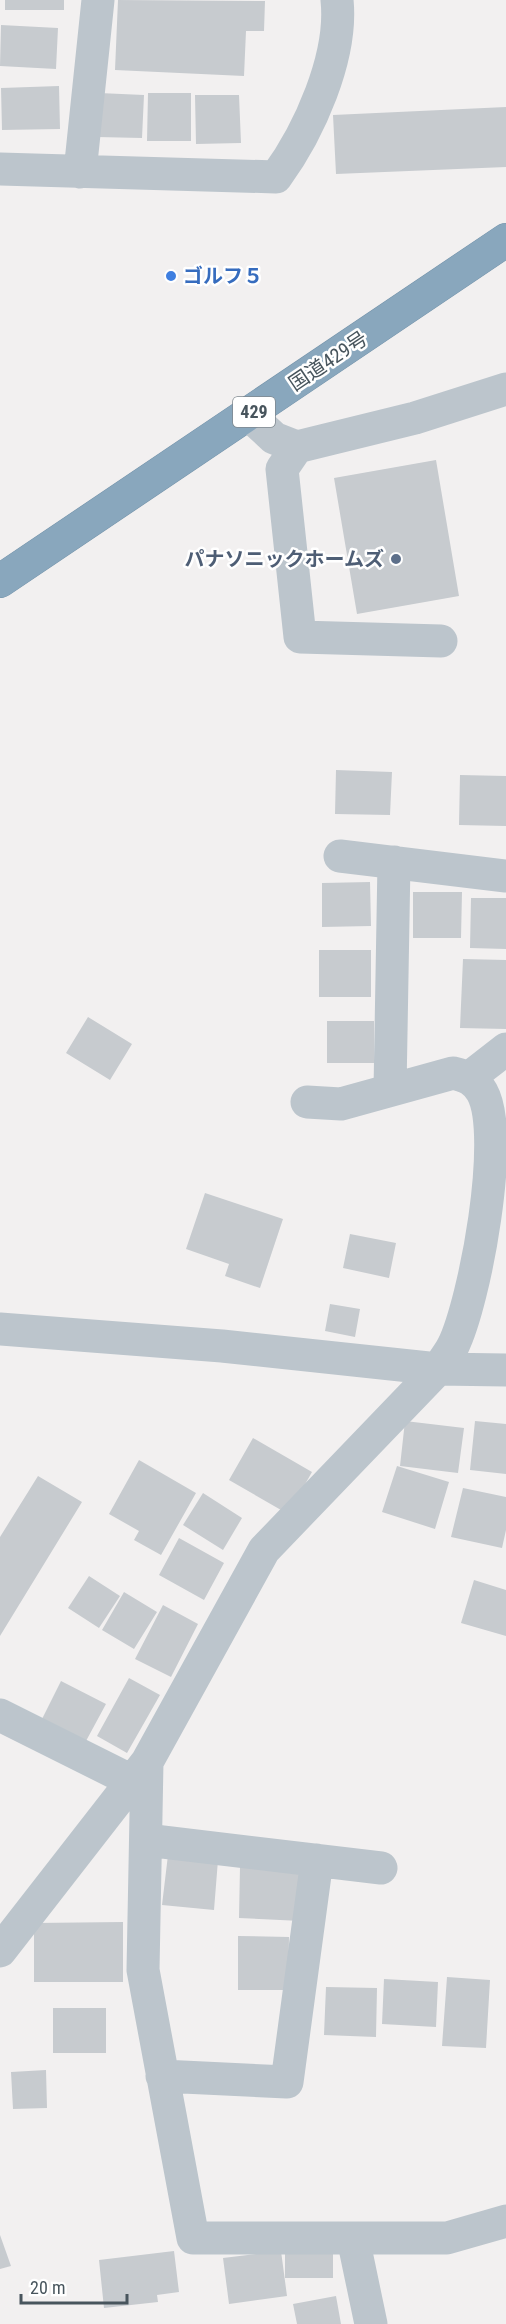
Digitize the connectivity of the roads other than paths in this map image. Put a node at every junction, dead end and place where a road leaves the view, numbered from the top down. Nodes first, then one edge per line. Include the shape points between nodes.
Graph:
1 (98, 0) edge
2 (337, 0) edge
3 (0, 169) edge
4 (80, 172) junction
5 (506, 240) edge
6 (506, 389) edge
7 (249, 415) junction
8 (297, 447) junction
9 (0, 581) edge
10 (441, 641) dead end
11 (340, 856) dead end
12 (394, 862) junction
13 (506, 876) edge
14 (506, 1049) edge
15 (470, 1077) junction
16 (390, 1090) junction
17 (307, 1102) dead end
18 (0, 1329) edge
19 (438, 1369) junction
20 (506, 1370) edge
21 (0, 1715) edge
22 (139, 1772) junction
23 (146, 1840) junction
24 (317, 1860) junction
25 (381, 1868) dead end
26 (0, 1951) edge
27 (162, 2076) junction
28 (506, 2221) edge
29 (353, 2238) junction
30 (371, 2324) edge

1 - 4 street
2 - 4 street via 339,22 326,79 294,152 276,177
3 - 4 street
5 - 7 highway, 国道429号 / 429
6 - 8 street via 415,418
7 - 8 street via 274,438
7 - 9 highway, 国道429号 / 429
8 - 10 street via 282,469 300,637
11 - 12 street
12 - 13 street
12 - 16 street
14 - 15 street
15 - 16 street via 453,1073
15 - 19 street via 483,1094 490,1130 489,1170 478,1267 453,1346
16 - 17 street via 341,1104
18 - 19 street via 222,1346
19 - 20 street
19 - 22 street via 264,1550
21 - 22 street
22 - 23 street
22 - 26 street
23 - 24 street
23 - 27 street via 143,1970
24 - 25 street
24 - 27 street via 287,2082
27 - 29 street via 193,2238
28 - 29 street via 447,2238
29 - 30 street

